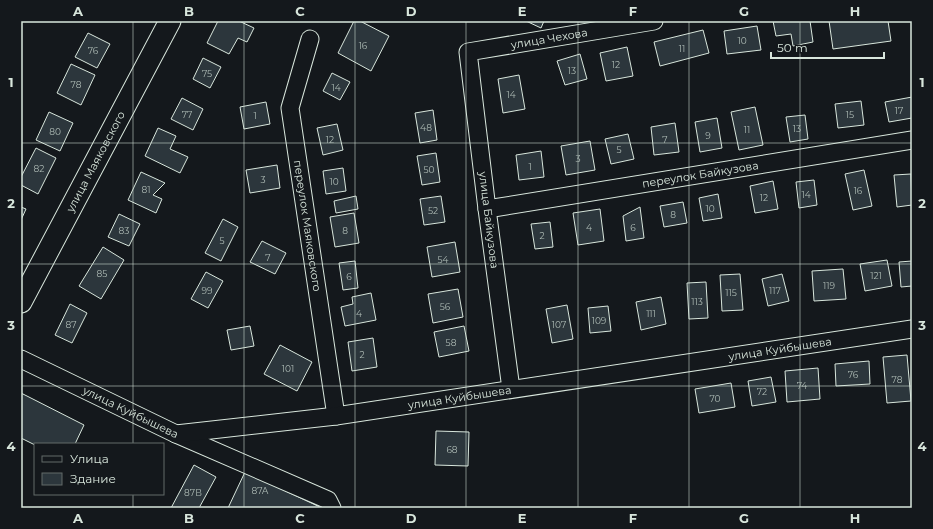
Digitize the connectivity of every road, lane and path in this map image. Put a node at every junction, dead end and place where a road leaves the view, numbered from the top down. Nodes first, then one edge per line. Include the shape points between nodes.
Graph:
1 (170, 21) edge
2 (654, 21) edge
3 (310, 39) dead end
4 (468, 52) joint
5 (912, 140) edge
6 (487, 209) junction
7 (21, 302) edge
8 (912, 329) edge
9 (21, 359) edge
10 (512, 389) junction
11 (336, 416) junction
12 (176, 434) junction
13 (332, 508) edge

1 - 7 main road, улица Маяковского
2 - 4 street, улица Чехова
3 - 11 street, переулок Маяковского via 290,108
4 - 6 street, улица Байкузова
5 - 6 street, переулок Байкузова
6 - 10 street, улица Байкузова
8 - 10 street, улица Куйбышева
9 - 12 street, улица Куйбышева
10 - 11 street, улица Куйбышева
11 - 12 street, улица Куйбышева
12 - 13 street via 328,500

